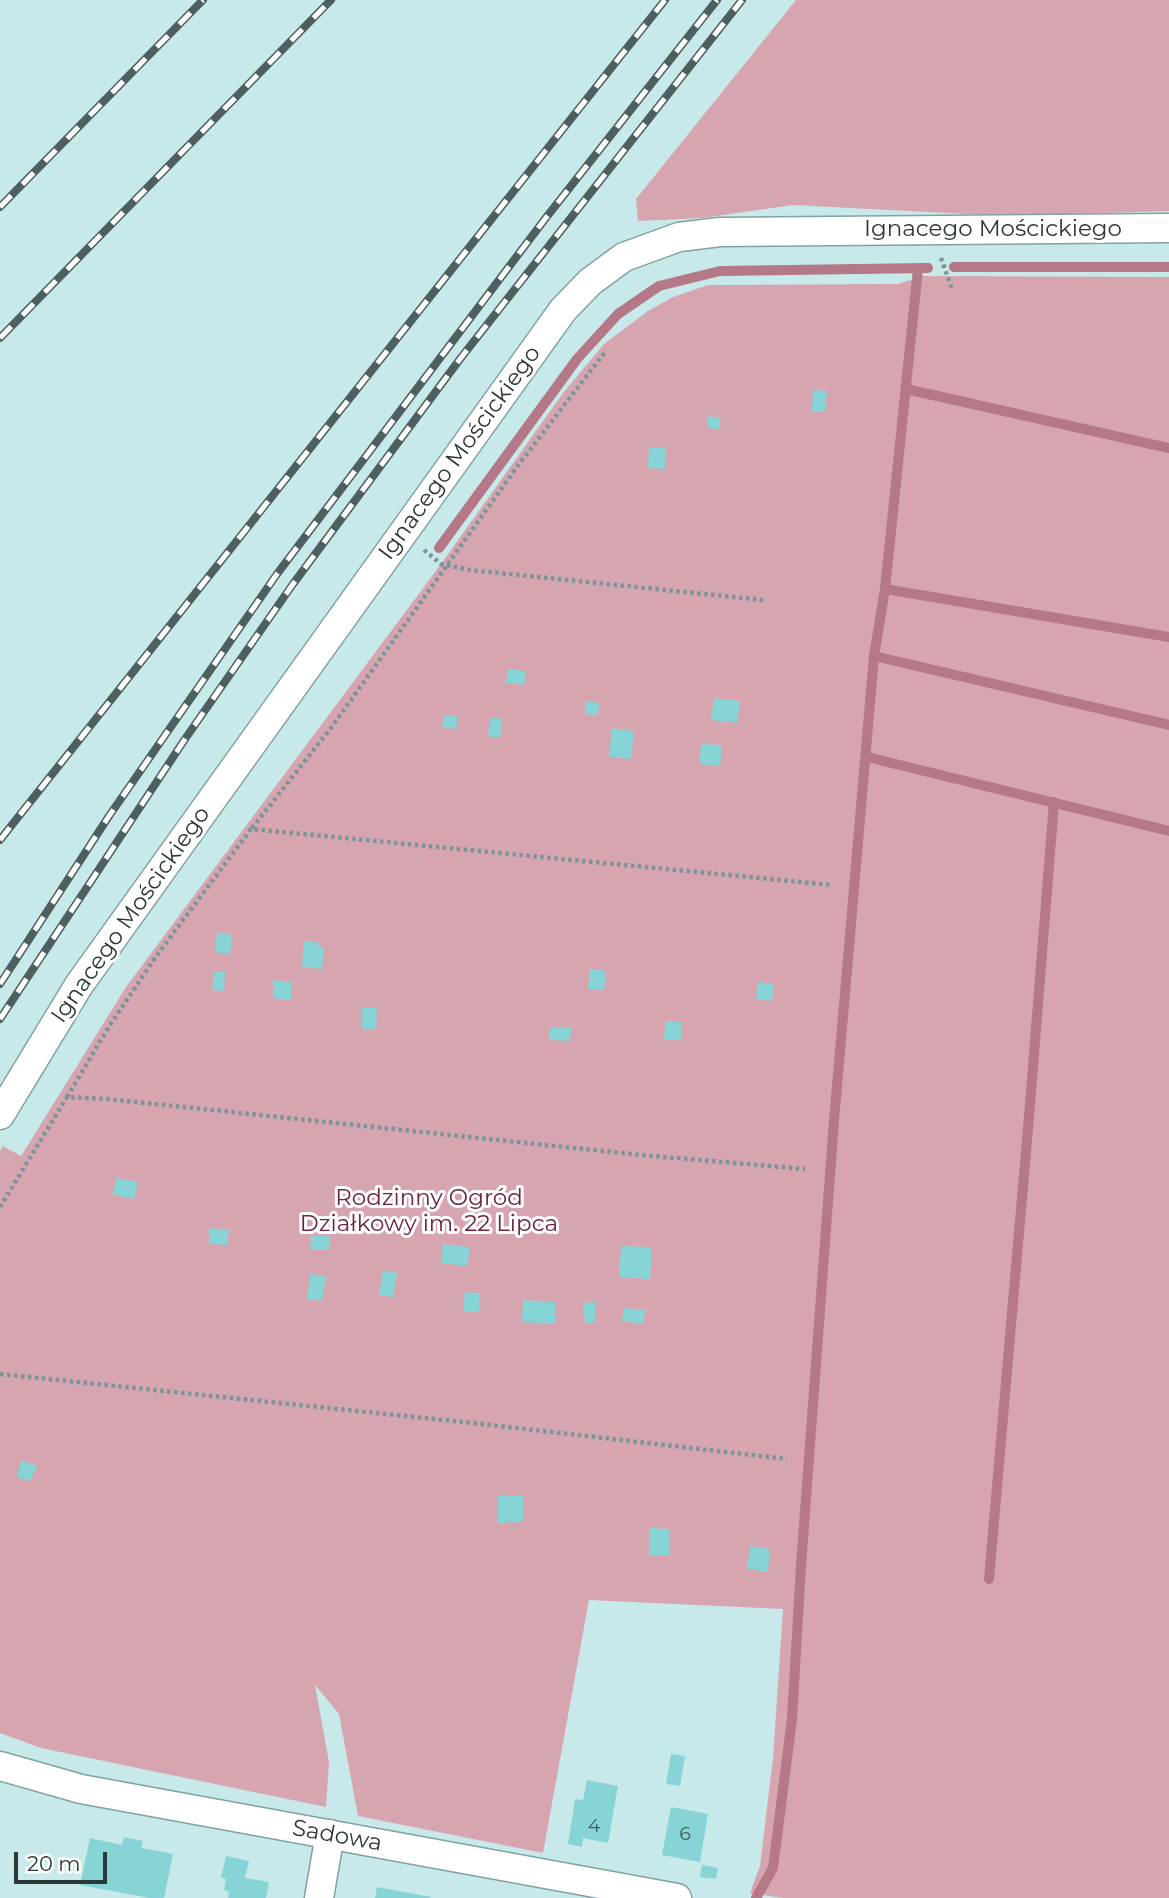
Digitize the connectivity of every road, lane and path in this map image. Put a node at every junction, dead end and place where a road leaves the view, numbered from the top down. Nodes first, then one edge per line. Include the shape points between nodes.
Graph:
1 (1169, 228) edge
2 (605, 352) dead end
3 (402, 533) junction
4 (449, 565) junction
5 (763, 600) dead end
6 (251, 829) junction
7 (832, 885) dead end
8 (67, 1097) junction
9 (0, 1115) edge
10 (805, 1169) dead end
11 (0, 1207) edge
12 (0, 1374) edge
13 (787, 1460) dead end
14 (0, 1766) edge
15 (330, 1834) junction
16 (319, 1898) edge
17 (677, 1898) edge

1 - 3 street, Ignacego Mościckiego via 720,232 679,237 624,257 563,310
2 - 4 path
3 - 4 path via 441,564
3 - 9 street, Ignacego Mościckiego via 79,985
4 - 5 path
4 - 6 path
6 - 7 path
6 - 8 path via 158,955
8 - 10 path
8 - 11 path
12 - 13 path
14 - 15 street, Sadowa via 81,1789
15 - 16 street
15 - 17 street, Sadowa

